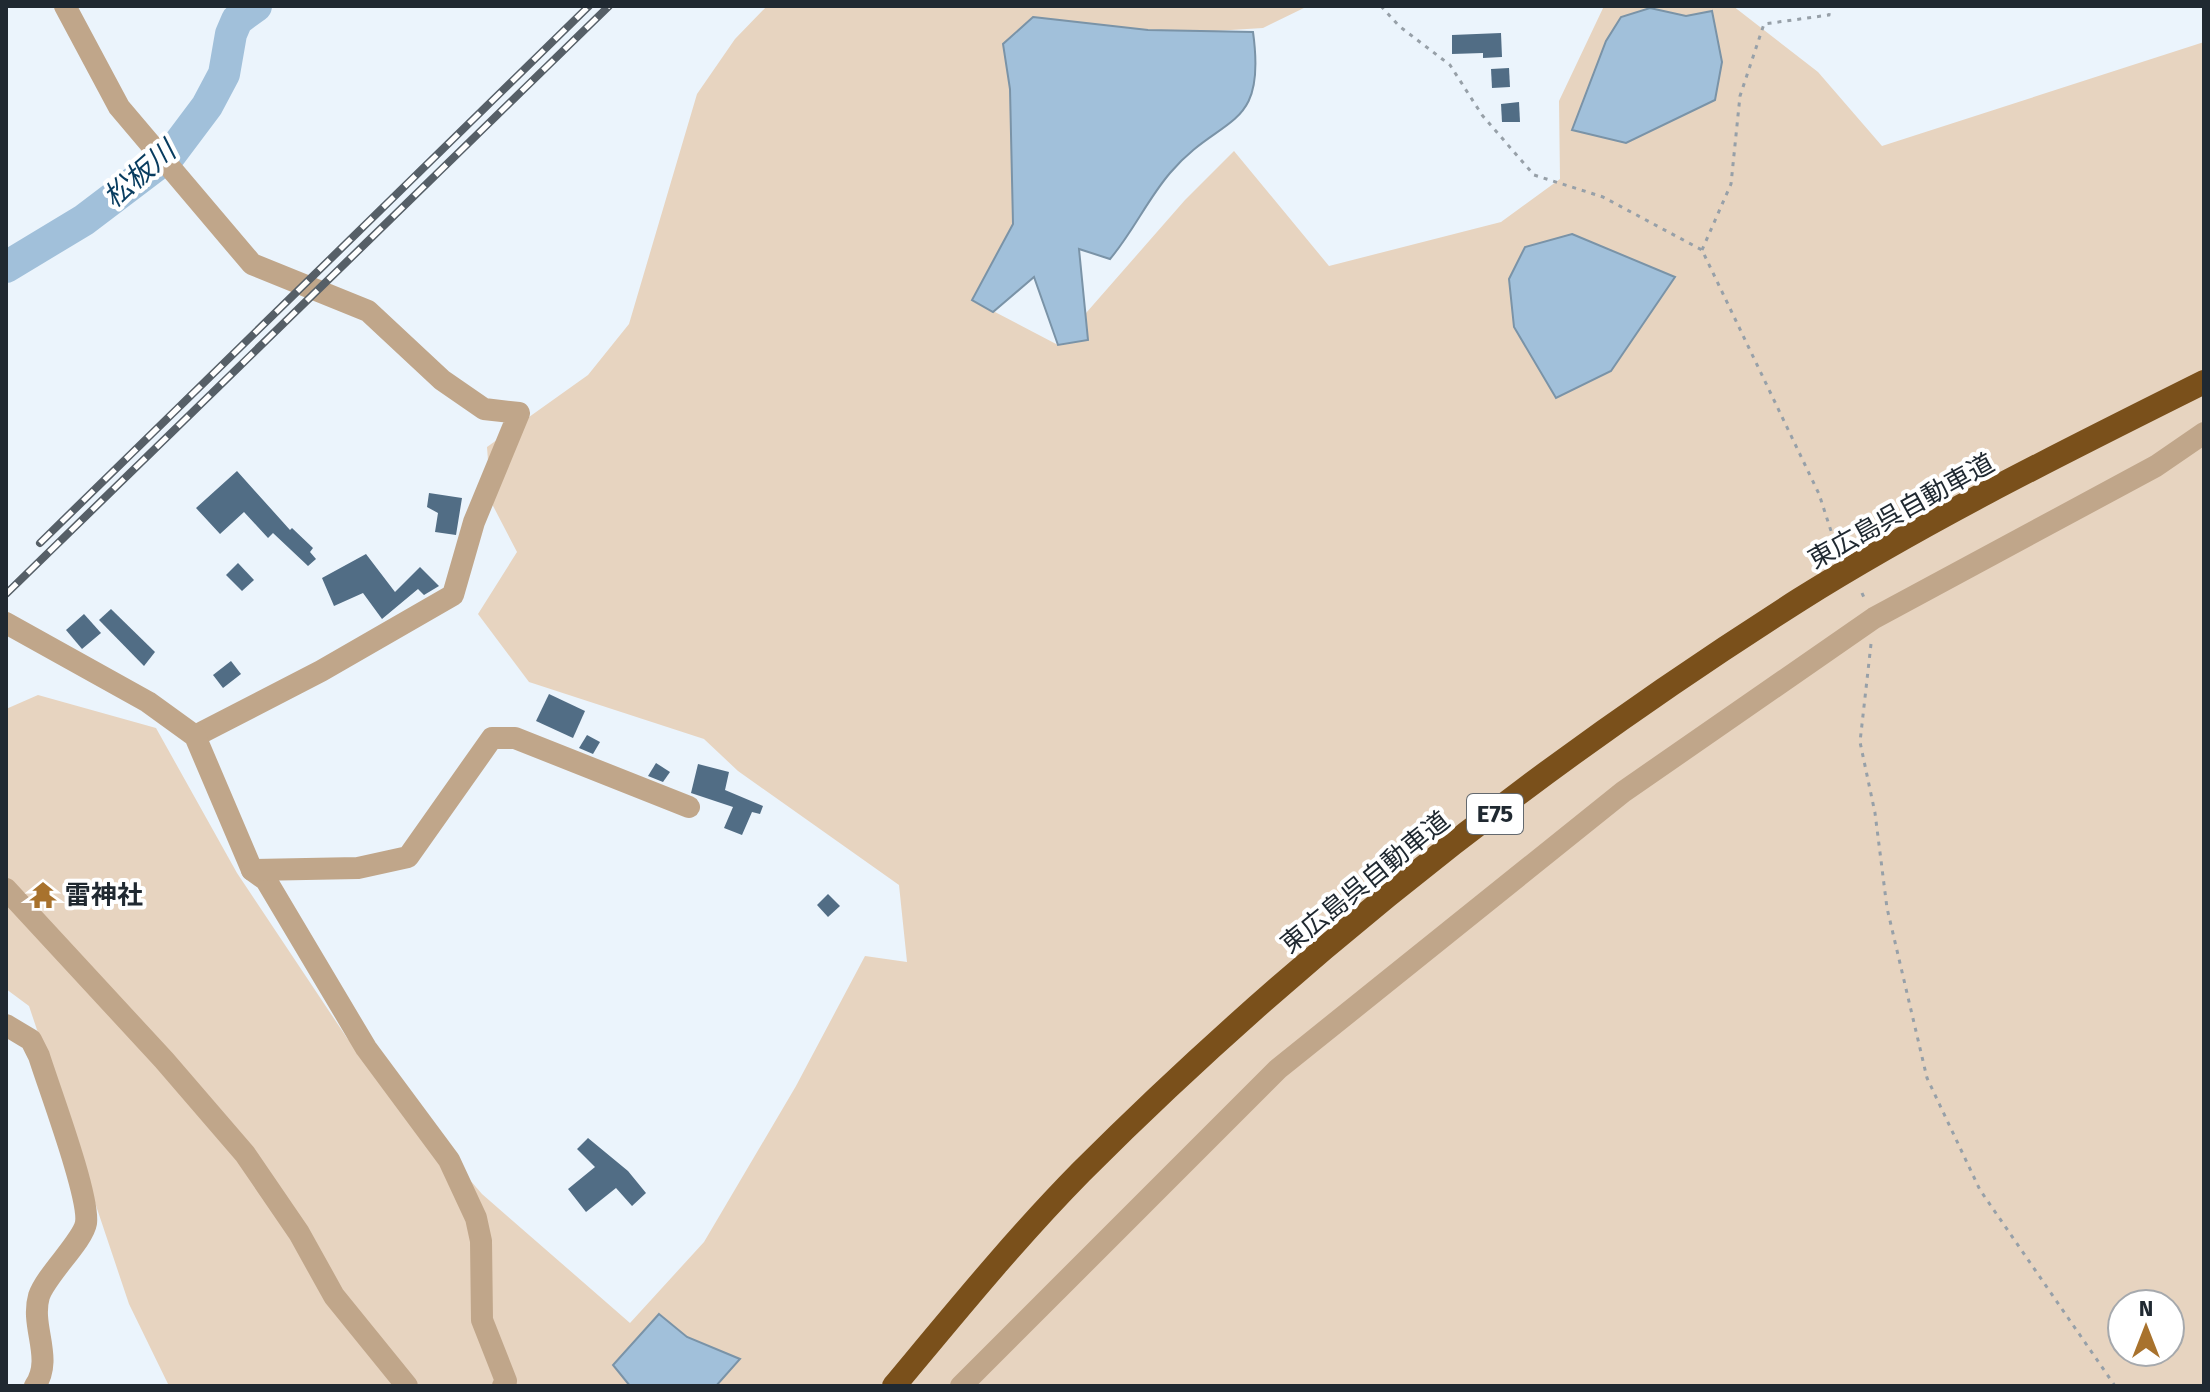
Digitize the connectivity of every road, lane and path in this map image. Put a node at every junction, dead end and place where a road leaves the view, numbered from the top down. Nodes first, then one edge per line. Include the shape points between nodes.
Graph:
1 (65, 6) edge
2 (1381, 6) edge
3 (1830, 6) edge
4 (1702, 250) junction
5 (2204, 382) edge
6 (2204, 433) edge
7 (1832, 534) dead end
8 (1874, 618) junction
9 (6, 623) edge
10 (195, 736) junction
11 (689, 807) dead end
12 (252, 870) junction
13 (6, 889) edge
14 (6, 1025) edge
15 (35, 1386) edge
16 (407, 1386) edge
17 (503, 1386) edge
18 (894, 1386) edge
19 (961, 1386) edge
20 (2115, 1386) edge

1 - 10 street via 119,107 252,264 368,311 442,380 484,409 519,413 474,522 453,595
2 - 4 path via 1450,65 1482,115 1534,175 1603,197
3 - 4 path via 1829,15 1764,24 1740,96 1731,184
4 - 7 path via 1819,494
5 - 18 highway, 東広島呉自動車道 / E75 via 1803,598 1633,710 1486,820 1210,1047 1078,1175
6 - 8 street via 2156,466
8 - 19 street via 1623,792 1278,1069
8 - 20 path via 1860,742 1887,908 1927,1078 1980,1190
9 - 10 street via 148,702
10 - 12 street
11 - 12 street via 515,738 492,738 408,857 358,868
12 - 17 street via 266,880 366,1048 449,1160 476,1218 482,1320 506,1381
13 - 16 street via 245,1154 334,1296
14 - 15 street via 31,1040 39,1056 83,1196 86,1225 39,1296 42,1375

